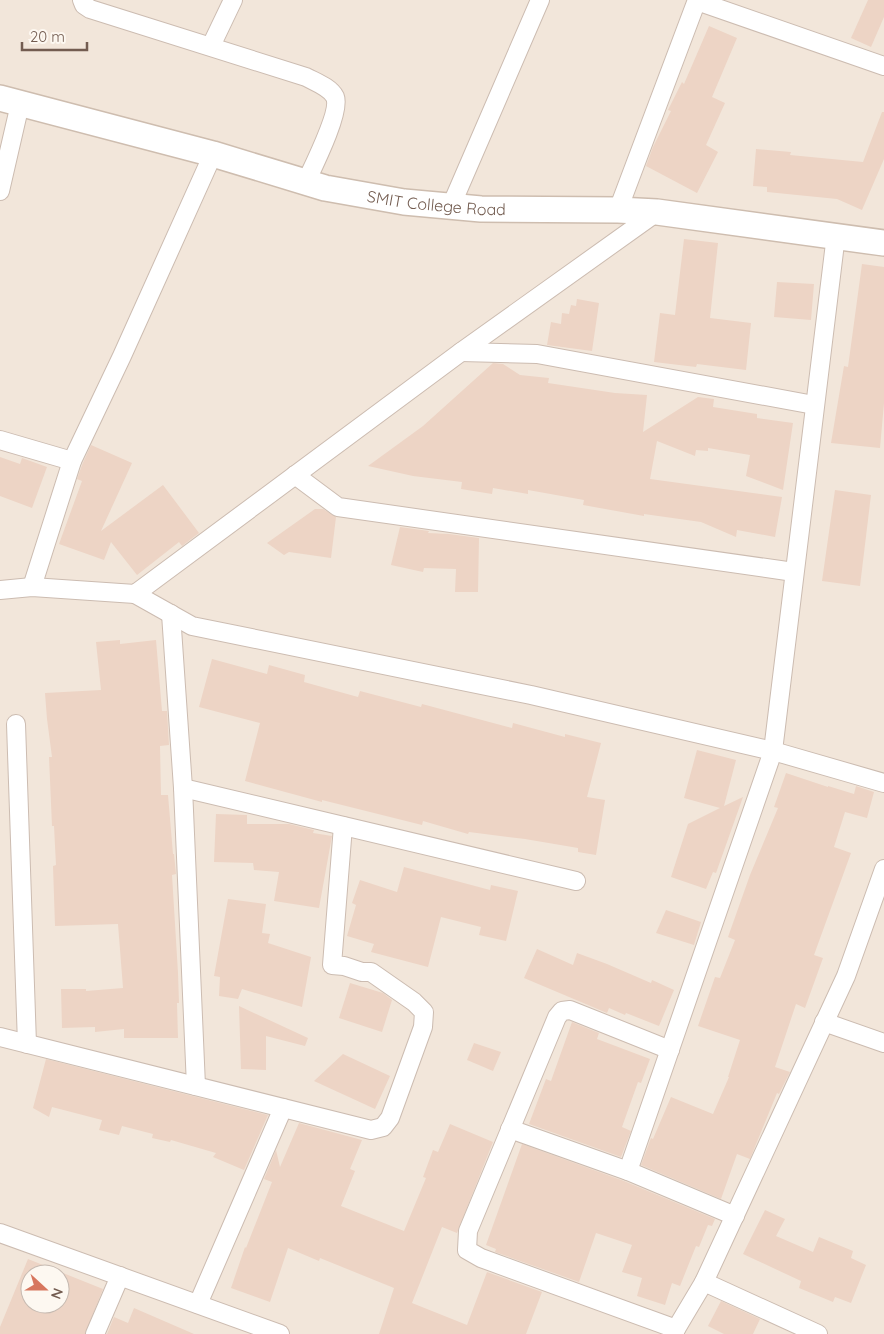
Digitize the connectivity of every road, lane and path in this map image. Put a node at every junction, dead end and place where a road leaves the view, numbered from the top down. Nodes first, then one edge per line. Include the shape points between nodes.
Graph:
1 (82, 0) edge
2 (233, 0) edge
3 (540, 0) edge
4 (697, 0) edge
5 (211, 46) junction
6 (884, 66) edge
7 (10, 101) edge
8 (213, 154) junction
9 (306, 182) junction
10 (0, 191) edge
11 (452, 206) junction
12 (618, 210) junction
13 (657, 212) junction
14 (836, 236) junction
15 (884, 243) edge
16 (460, 352) junction
17 (814, 405) junction
18 (0, 440) edge
19 (72, 462) junction
20 (296, 475) junction
21 (794, 572) junction
22 (32, 587) junction
23 (0, 590) edge
24 (135, 594) junction
25 (171, 614) junction
26 (16, 724) dead end
27 (773, 751) junction
28 (884, 783) edge
29 (183, 788) junction
30 (343, 826) junction
31 (884, 868) edge
32 (576, 881) dead end
33 (824, 1022) junction
34 (0, 1037) edge
35 (884, 1043) edge
36 (27, 1044) junction
37 (670, 1050) junction
38 (196, 1086) junction
39 (282, 1108) junction
40 (510, 1129) junction
41 (628, 1171) junction
42 (734, 1216) junction
43 (0, 1233) edge
44 (120, 1276) junction
45 (704, 1282) junction
46 (198, 1304) junction
47 (675, 1331) edge
48 (807, 1332) edge
49 (95, 1334) edge
50 (280, 1334) edge

1 - 5 street via 90,9
2 - 5 street
3 - 11 street
4 - 6 street
4 - 12 street
5 - 9 street via 306,77 323,85 335,96 331,125
7 - 8 main road, SMIT College Road
7 - 10 street
8 - 9 main road, SMIT College Road
8 - 19 street
9 - 11 main road, SMIT College Road via 404,202
11 - 12 main road, SMIT College Road
12 - 13 main road, SMIT College Road
13 - 14 main road, SMIT College Road
13 - 16 street
14 - 15 main road, SMIT College Road
14 - 17 street
16 - 17 street via 537,354
16 - 20 street
17 - 21 street
18 - 19 street
19 - 22 street
20 - 21 street via 338,507
20 - 24 street
21 - 27 street
22 - 23 street
22 - 24 street
24 - 25 street
25 - 27 street via 192,626 532,695
25 - 29 street
26 - 36 street
27 - 28 street
27 - 37 street
29 - 30 street
29 - 38 street
30 - 32 street
30 - 39 street via 332,965 371,972 424,1012 423,1027 390,1118 383,1127 371,1130
31 - 33 street via 846,976
33 - 35 street
33 - 42 street
34 - 36 street
36 - 38 street
37 - 40 street via 570,1010 562,1011
37 - 41 street
38 - 39 street
39 - 46 street
40 - 41 street
40 - 47 street via 468,1231 467,1250
41 - 42 street
42 - 45 street
43 - 44 street
44 - 46 street
44 - 49 street
45 - 47 street
45 - 48 street
46 - 50 street

